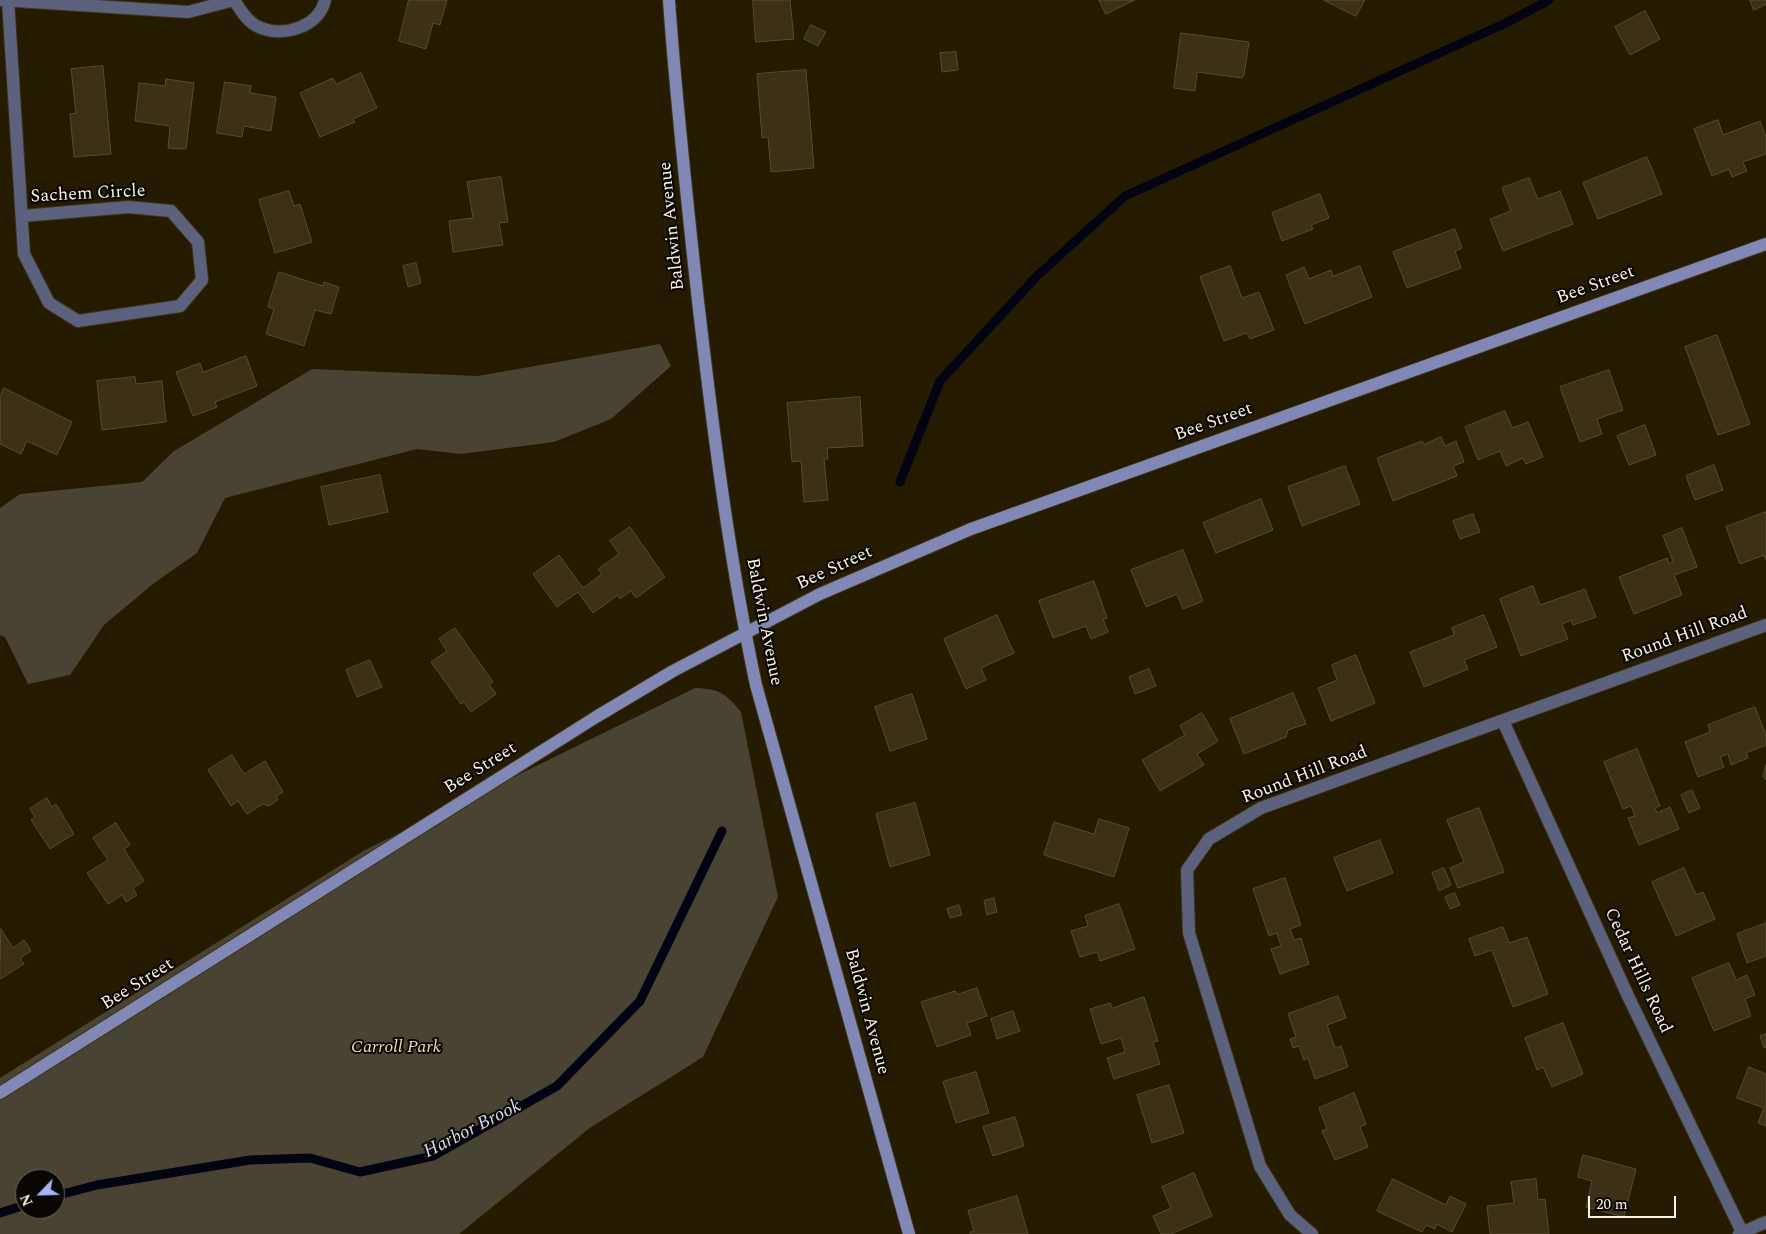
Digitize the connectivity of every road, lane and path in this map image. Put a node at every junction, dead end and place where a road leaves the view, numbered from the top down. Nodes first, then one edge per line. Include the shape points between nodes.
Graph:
1 (0, 0) edge
2 (8, 0) edge
3 (234, 0) edge
4 (325, 0) edge
5 (669, 0) edge
6 (22, 216) junction
7 (1765, 248) edge
8 (1766, 625) edge
9 (746, 633) junction
10 (1503, 721) junction
11 (0, 1093) edge
12 (1766, 1222) edge
13 (909, 1234) edge
14 (1312, 1234) edge
15 (1742, 1234) edge

1 - 2 street
2 - 3 street via 188,12
2 - 6 street, Sachem Circle
3 - 4 street via 244,17 260,28 278,32 297,29 313,19
5 - 9 street, Baldwin Avenue via 717,462
6 - 6 street, Sachem Circle via 24,254 49,303 78,321 180,306 202,280 198,242 172,211 128,207
7 - 9 street, Bee Street via 971,529 820,594
8 - 10 street, Round Hill Road
9 - 11 street, Bee Street via 596,717
9 - 13 street, Baldwin Avenue via 756,685
10 - 14 street, Round Hill Road via 1262,808 1209,838 1187,870 1189,934 1260,1166 1290,1216
10 - 15 street, Cedar Hills Road via 1628,996
12 - 15 street

